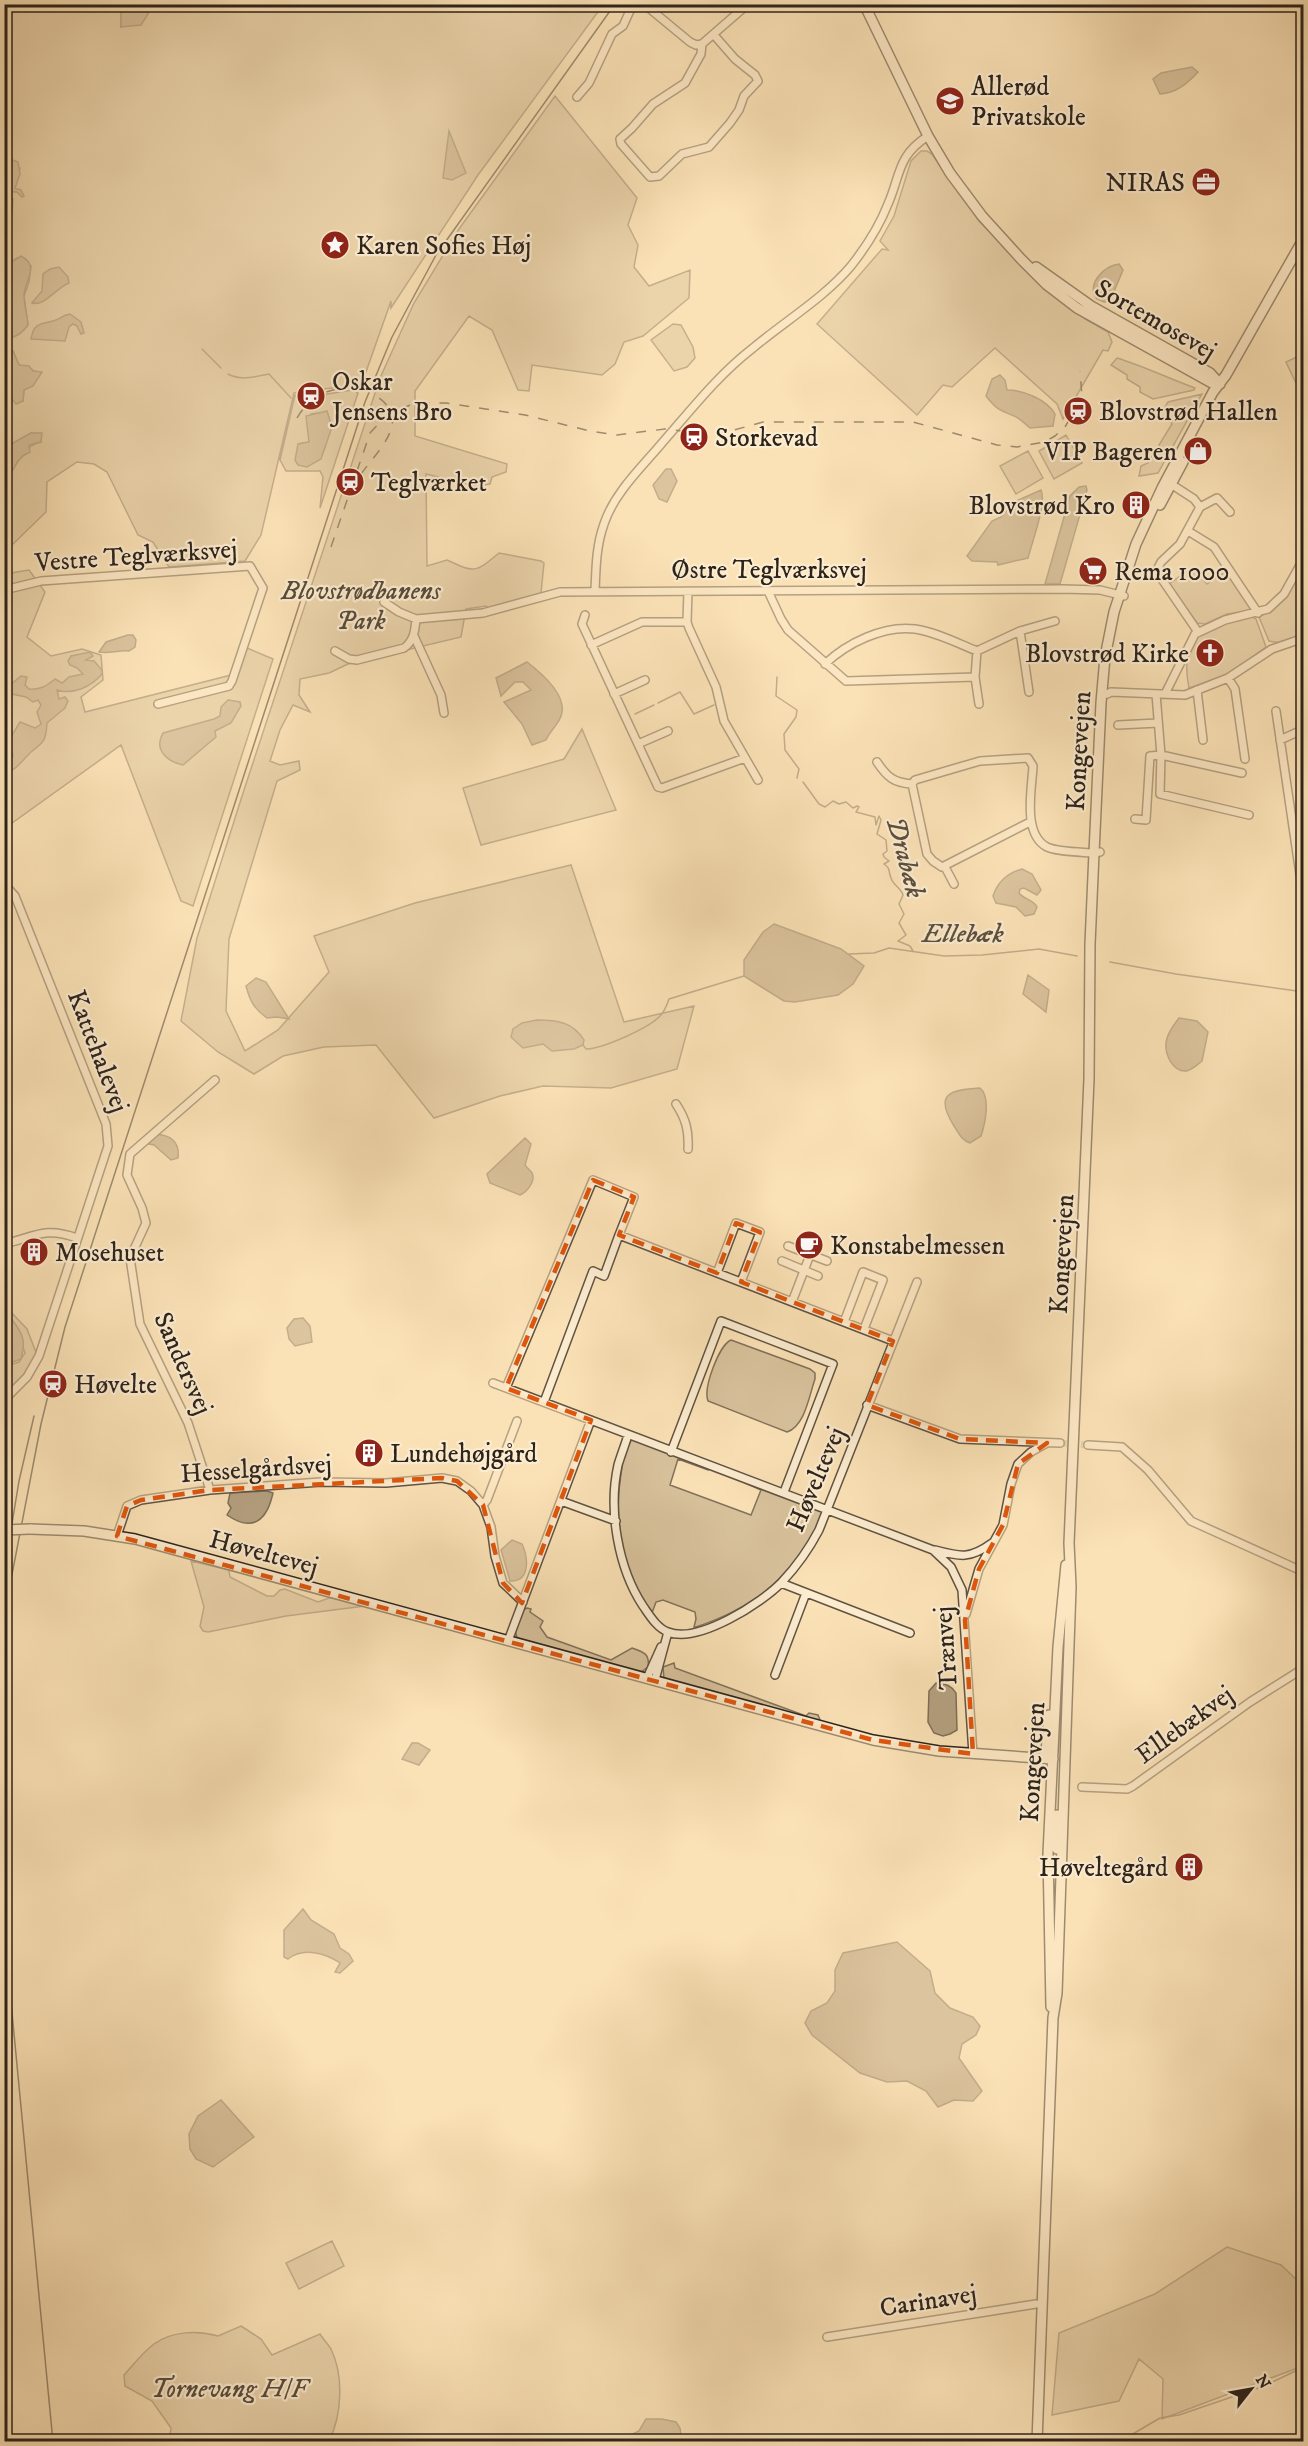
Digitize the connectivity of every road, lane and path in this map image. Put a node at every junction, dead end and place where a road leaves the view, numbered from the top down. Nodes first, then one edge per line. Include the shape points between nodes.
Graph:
1 (633, 4) edge
2 (644, 4) edge
3 (748, 4) edge
4 (864, 4) edge
5 (714, 35) junction
6 (702, 45) junction
7 (577, 97) dead end
8 (928, 136) junction
9 (1304, 238) edge
10 (1220, 384) junction
11 (1171, 484) junction
12 (1200, 507) junction
13 (1230, 512) dead end
14 (1188, 531) junction
15 (1304, 558) edge
16 (4, 590) edge
17 (595, 591) junction
18 (688, 591) junction
19 (768, 591) junction
20 (1121, 595) junction
21 (384, 602) dead end
22 (1258, 613) junction
23 (585, 615) dead end
24 (417, 619) junction
25 (687, 621) junction
26 (1054, 621) dead end
27 (1020, 631) junction
28 (1198, 632) junction
29 (414, 636) junction
30 (1304, 638) edge
31 (591, 645) junction
32 (335, 651) dead end
33 (977, 651) junction
34 (825, 664) junction
35 (975, 677) junction
36 (1228, 678) junction
37 (645, 680) dead end
38 (1197, 690) junction
39 (1029, 692) dead end
40 (614, 694) junction
41 (1107, 694) junction
42 (1156, 694) junction
43 (1165, 694) junction
44 (158, 704) dead end
45 (979, 704) dead end
46 (1276, 711) dead end
47 (444, 713) dead end
48 (1158, 723) junction
49 (1118, 725) dead end
50 (1304, 729) edge
51 (668, 731) dead end
52 (1203, 740) dead end
53 (1280, 740) junction
54 (638, 744) junction
55 (1161, 755) junction
56 (745, 758) junction
57 (1245, 759) dead end
58 (877, 762) dead end
59 (1242, 773) dead end
60 (758, 780) dead end
61 (912, 784) junction
62 (1249, 815) dead end
63 (1135, 819) dead end
64 (1030, 822) junction
65 (1097, 852) junction
66 (1301, 861) edge
67 (945, 867) junction
68 (1301, 881) dead end
69 (4, 884) edge
70 (954, 884) dead end
71 (215, 1080) dead end
72 (676, 1104) dead end
73 (688, 1149) dead end
74 (619, 1235) junction
75 (77, 1238) junction
76 (4, 1244) edge
77 (788, 1246) dead end
78 (810, 1255) junction
79 (826, 1261) dead end
80 (782, 1262) dead end
81 (804, 1270) junction
82 (717, 1273) junction
83 (818, 1276) dead end
84 (741, 1282) junction
85 (917, 1282) dead end
86 (792, 1302) junction
87 (844, 1322) junction
88 (864, 1329) junction
89 (893, 1341) junction
90 (494, 1383) dead end
91 (506, 1388) junction
92 (4, 1400) edge
93 (544, 1402) junction
94 (867, 1405) junction
95 (591, 1420) junction
96 (517, 1421) dead end
97 (628, 1435) junction
98 (1047, 1443) junction
99 (1060, 1443) tunnel mouth
100 (1088, 1445) tunnel mouth
101 (671, 1452) junction
102 (210, 1490) junction
103 (784, 1492) junction
104 (561, 1501) junction
105 (483, 1505) junction
106 (828, 1509) junction
107 (616, 1521) junction
108 (4, 1530) edge
109 (117, 1536) junction
110 (994, 1541) junction
111 (1069, 1543) junction
112 (933, 1550) junction
113 (1304, 1572) edge
114 (781, 1583) junction
115 (806, 1593) junction
116 (523, 1602) junction
117 (965, 1620) junction
118 (668, 1632) junction
119 (910, 1633) dead end
120 (508, 1641) junction
121 (1058, 1647) junction
122 (1304, 1668) edge
123 (775, 1675) dead end
124 (651, 1679) junction
125 (1065, 1732) junction
126 (973, 1754) junction
127 (1042, 1758) junction
128 (1053, 1759) junction
129 (1051, 1787) junction
130 (1082, 1787) dead end
131 (1060, 1896) junction
132 (1053, 2018) junction
133 (1039, 2303) junction
134 (827, 2337) dead end
135 (1037, 2442) edge

1 - 7 street via 623,26 612,34 589,83
2 - 6 street via 690,42
3 - 5 street
4 - 8 main road, Sortemosevej
5 - 6 street
5 - 6 street via 758,81 709,147 682,154 659,176 650,177 620,139 653,104 686,83
8 - 10 main road, Sortemosevej via 964,192 1005,241 1126,332 1210,374
8 - 17 street via 904,158 878,226 849,268 735,363 619,495 604,522 597,549
9 - 10 main road, Kongevejen
10 - 11 main road, Kongevejen via 1218,395
10 - 20 main road, Kongevejen via 1163,486 1136,544
11 - 12 street
11 - 20 main road, Kongevejen
12 - 13 street via 1217,498
12 - 14 street
14 - 22 street via 1214,548
14 - 28 street via 1158,568
15 - 22 street via 1277,603
16 - 44 street, Vestre Teglværksvej via 41,580 250,566 263,588 229,686
17 - 18 street, Østre Teglværksvej
17 - 24 street, Østre Teglværksvej via 560,592 483,613
18 - 19 street, Østre Teglværksvej
18 - 25 street
19 - 20 street, Østre Teglværksvej via 1062,589
19 - 34 street via 788,630
20 - 41 main road, Kongevejen
20 - 65 main road, Kongevejen via 1108,637 1101,695
21 - 24 street
22 - 28 street via 1225,620
23 - 31 street via 582,624
24 - 29 street
25 - 31 street via 642,622
25 - 56 street via 716,687 724,721
26 - 27 street
27 - 33 street
27 - 39 street
28 - 43 street
29 - 32 street via 404,648 357,660
29 - 47 street via 441,695
30 - 36 street via 1272,649
31 - 40 street
33 - 34 street via 934,634 902,628 867,638
33 - 35 street
34 - 35 street via 846,681
35 - 45 street
36 - 38 street
36 - 57 street via 1234,689
37 - 40 street
38 - 43 street via 1185,695
38 - 52 street
40 - 54 street
41 - 42 street
41 - 65 main road, Kongevejen
42 - 43 street
42 - 48 street
46 - 53 street
48 - 49 street
48 - 55 street
50 - 53 street
51 - 54 street
53 - 66 street
54 - 56 street via 656,784 662,788
55 - 59 street
55 - 62 street via 1162,795
55 - 63 street via 1149,758 1146,820
56 - 60 street
58 - 61 street via 895,782
61 - 64 street via 973,763 1028,758 1033,766
61 - 67 street via 927,854 935,864
64 - 65 street via 1039,840 1048,847
64 - 67 street
65 - 111 main road, Kongevejen
66 - 68 street
67 - 70 street
69 - 75 street, Kattehalevej via 15,896 108,1136
71 - 102 street, Sandersvej via 130,1154 127,1175 146,1223 130,1258 140,1324 188,1422
72 - 73 street via 686,1120
74 - 82 street
74 - 91 street via 634,1197 593,1180
74 - 93 street via 604,1276 593,1271
75 - 76 street via 60,1232 34,1234
75 - 92 street, Kattehalevej via 39,1356 27,1377
77 - 78 street
78 - 79 street
78 - 81 street
80 - 81 street
81 - 83 street
81 - 86 street
82 - 84 street
82 - 84 street via 736,1223 760,1232
84 - 86 street
85 - 89 street, Høveltevej
86 - 87 street
87 - 88 street
87 - 88 street via 863,1272 883,1280
88 - 89 street
89 - 94 street, Høveltevej
90 - 91 street, Trænvej
91 - 93 street, Trænvej
93 - 95 street, Trænvej
94 - 98 street via 960,1439
94 - 106 street, Høveltevej
95 - 97 street, Trænvej
95 - 104 street
96 - 105 street
97 - 101 street, Trænvej
97 - 107 street via 618,1466
98 - 99 street
98 - 110 street via 1018,1464 1003,1525
100 - 113 street via 1122,1447 1148,1470 1191,1521
101 - 103 street, Trænvej
101 - 103 street via 721,1321 833,1364
102 - 105 street, Hesselgårdsvej via 442,1478 457,1481
102 - 109 street, Hesselgårdsvej via 134,1502 127,1506
103 - 106 street, Trænvej
104 - 107 street
104 - 116 street
105 - 116 street, Hesselgårdsvej via 503,1583
106 - 112 street, Trænvej
106 - 114 street, Høveltevej via 810,1547
107 - 118 street via 629,1578 652,1619
108 - 109 main road, Høveltevej, bridge via 84,1531
109 - 120 main road, Høveltevej
110 - 112 street, Trænvej via 968,1556
110 - 117 street via 979,1569
111 - 121 main road, Kongevejen
111 - 125 main road, Kongevejen
112 - 117 street, Trænvej via 957,1578
114 - 115 street, Trænvej
114 - 118 street, Høveltevej via 725,1621 688,1634
115 - 119 street, Trænvej
115 - 123 street
116 - 120 street
117 - 126 street, Trænvej
118 - 124 street
120 - 124 main road, Høveltevej
121 - 127 main road via 1046,1752
121 - 128 main road, Kongevejen
122 - 130 street, Ellebækvej via 1127,1789
124 - 126 main road, Høveltevej via 873,1740
125 - 128 main road via 1060,1751
125 - 131 main road, Kongevejen
126 - 127 main road, Høveltevej
127 - 128 main road, Høveltevej
127 - 129 main road
128 - 129 main road, Kongevejen
128 - 131 main road via 1059,1767 1056,1838
129 - 132 main road, Kongevejen via 1048,1854
131 - 132 main road, Kongevejen
132 - 133 main road, Kongevejen
133 - 134 street, Carinavej
133 - 135 main road, Kongevejen

